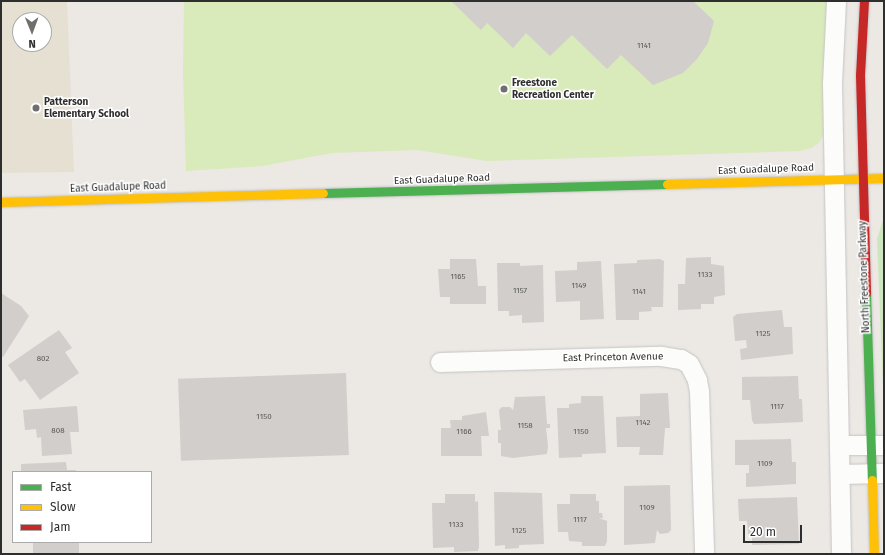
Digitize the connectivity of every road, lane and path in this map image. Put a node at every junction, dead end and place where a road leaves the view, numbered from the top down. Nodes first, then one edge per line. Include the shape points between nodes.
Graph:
1 (836, 1) edge
2 (864, 1) edge
3 (884, 178) edge
4 (862, 179) junction
5 (833, 180) junction
6 (1, 202) edge
7 (440, 362) dead end
8 (839, 445) junction
9 (877, 445) edge
10 (878, 473) edge
11 (840, 474) junction
12 (704, 554) edge
13 (841, 554) edge
14 (874, 554) edge

1 - 5 street via 832,58
2 - 4 main road, North Freestone Parkway via 860,75
3 - 4 main road, East Guadalupe Road
4 - 5 main road, East Guadalupe Road
4 - 9 main road, North Freestone Parkway
5 - 6 main road, East Guadalupe Road
5 - 8 street
7 - 12 street, East Princeton Avenue via 660,356 681,359 689,364 699,391
8 - 9 street
8 - 11 street
9 - 10 main road, North Freestone Parkway
10 - 11 street
10 - 14 main road, North Freestone Parkway
11 - 13 street

